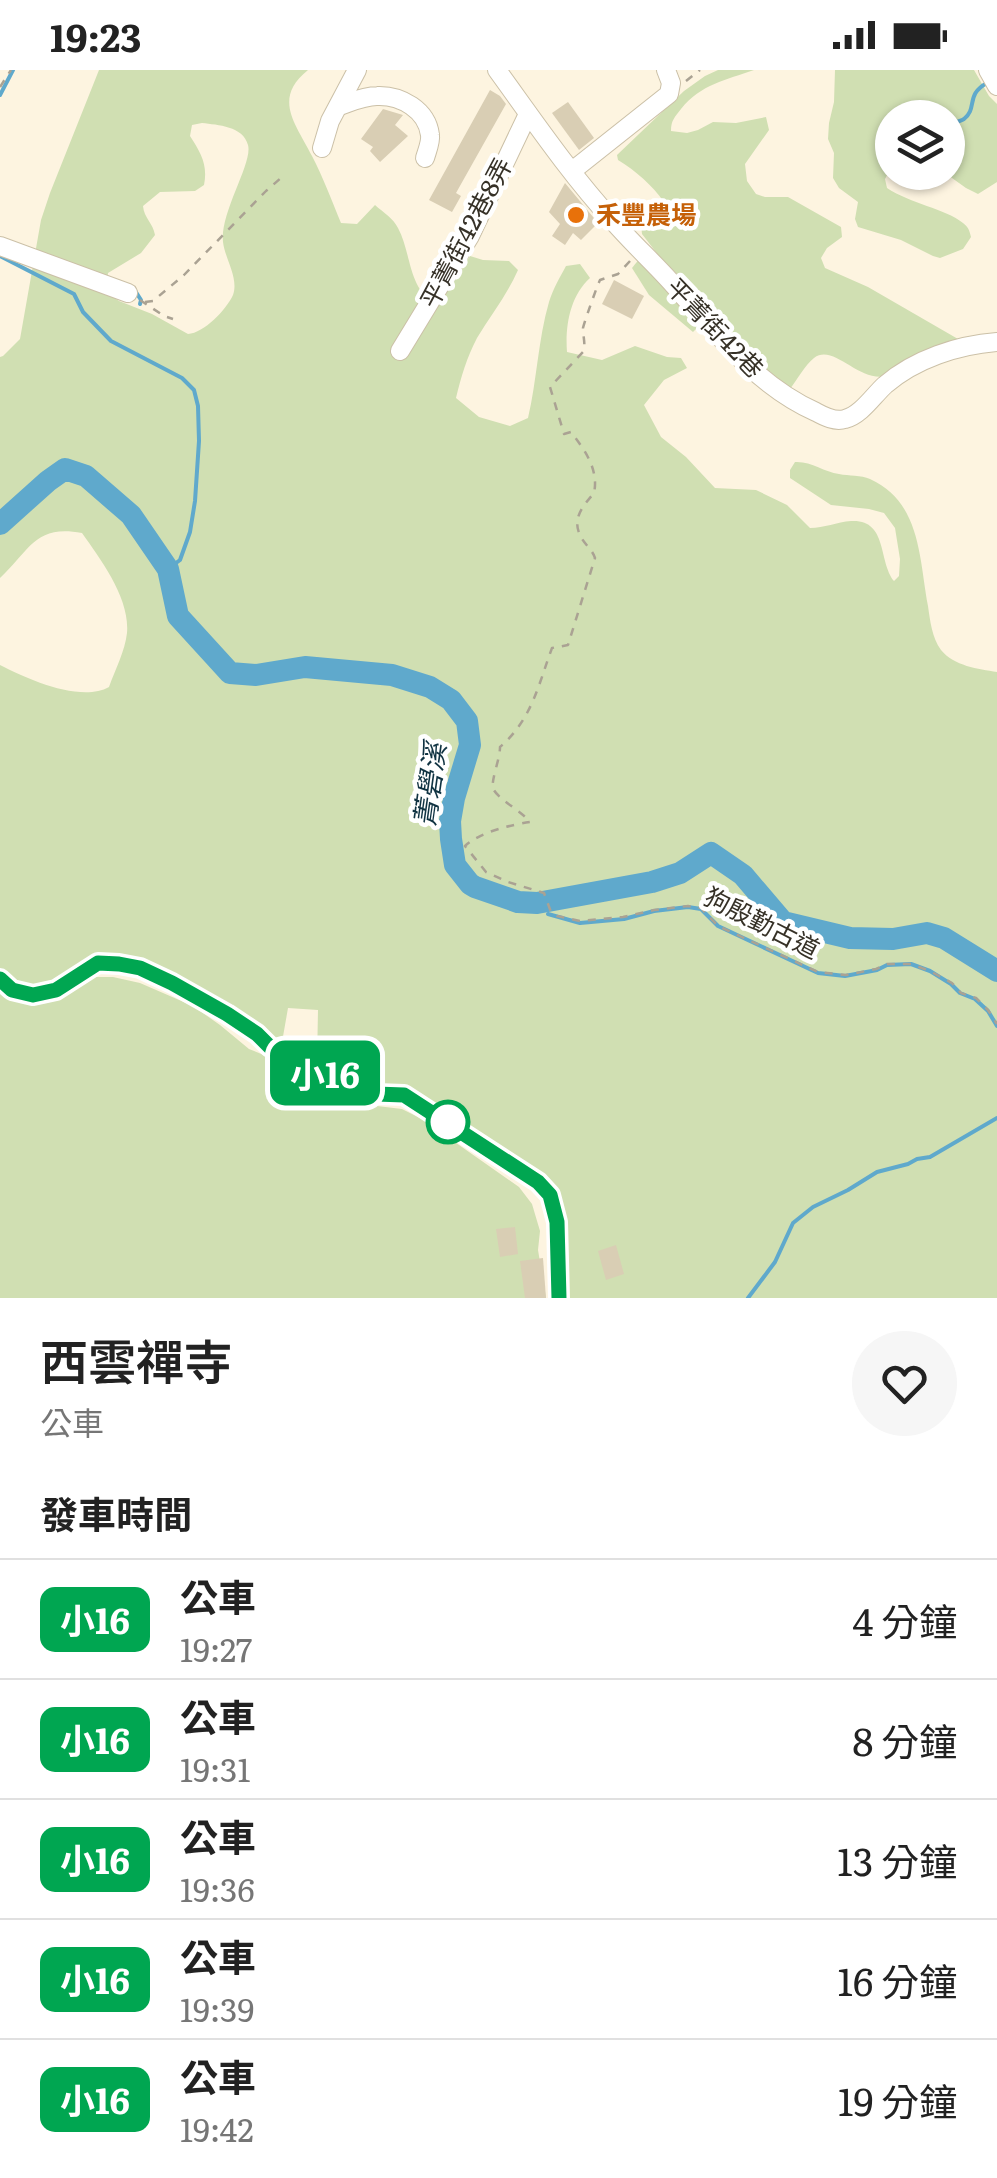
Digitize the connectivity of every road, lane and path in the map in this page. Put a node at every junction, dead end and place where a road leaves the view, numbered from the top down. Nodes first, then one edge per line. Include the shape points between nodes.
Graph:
1 (11, 70) edge
2 (357, 70) edge
3 (497, 70) edge
4 (666, 70) edge
5 (988, 70) edge
6 (0, 86) edge
7 (997, 86) edge
8 (338, 106) junction
9 (528, 114) junction
10 (322, 148) dead end
11 (425, 158) dead end
12 (572, 171) junction
13 (282, 177) dead end
14 (0, 246) edge
15 (641, 249) junction
16 (128, 292) dead end
17 (173, 319) dead end
18 (997, 342) edge
19 (400, 351) dead end
20 (0, 979) edge
21 (997, 1024) edge
22 (559, 1298) edge

1 - 6 path
2 - 8 street
3 - 9 street, 平菁街42巷
4 - 12 street via 669,94
5 - 7 street
8 - 10 street
8 - 11 street via 383,95 413,105 431,138
9 - 12 street, 平菁街42巷
9 - 19 street, 平菁街42巷8弄 via 470,236
12 - 15 street, 平菁街42巷
13 - 17 path via 184,275 145,302
14 - 16 street
15 - 18 street, 平菁街42巷 via 775,390 831,419 854,415 926,360
15 - 21 path, 狗殷勤古道 via 618,274 600,280 584,320 586,346 550,387 564,434 571,432 594,473 594,494 578,511 578,523 595,558 568,645 552,648 536,700 500,747 495,793 530,822 464,846 486,872 544,893 558,916 580,921 701,908 718,926 818,972 920,967 976,998
20 - 22 street via 33,995 56,990 98,963 140,968 227,1014 270,1047 307,1060 348,1093 404,1095 550,1195

